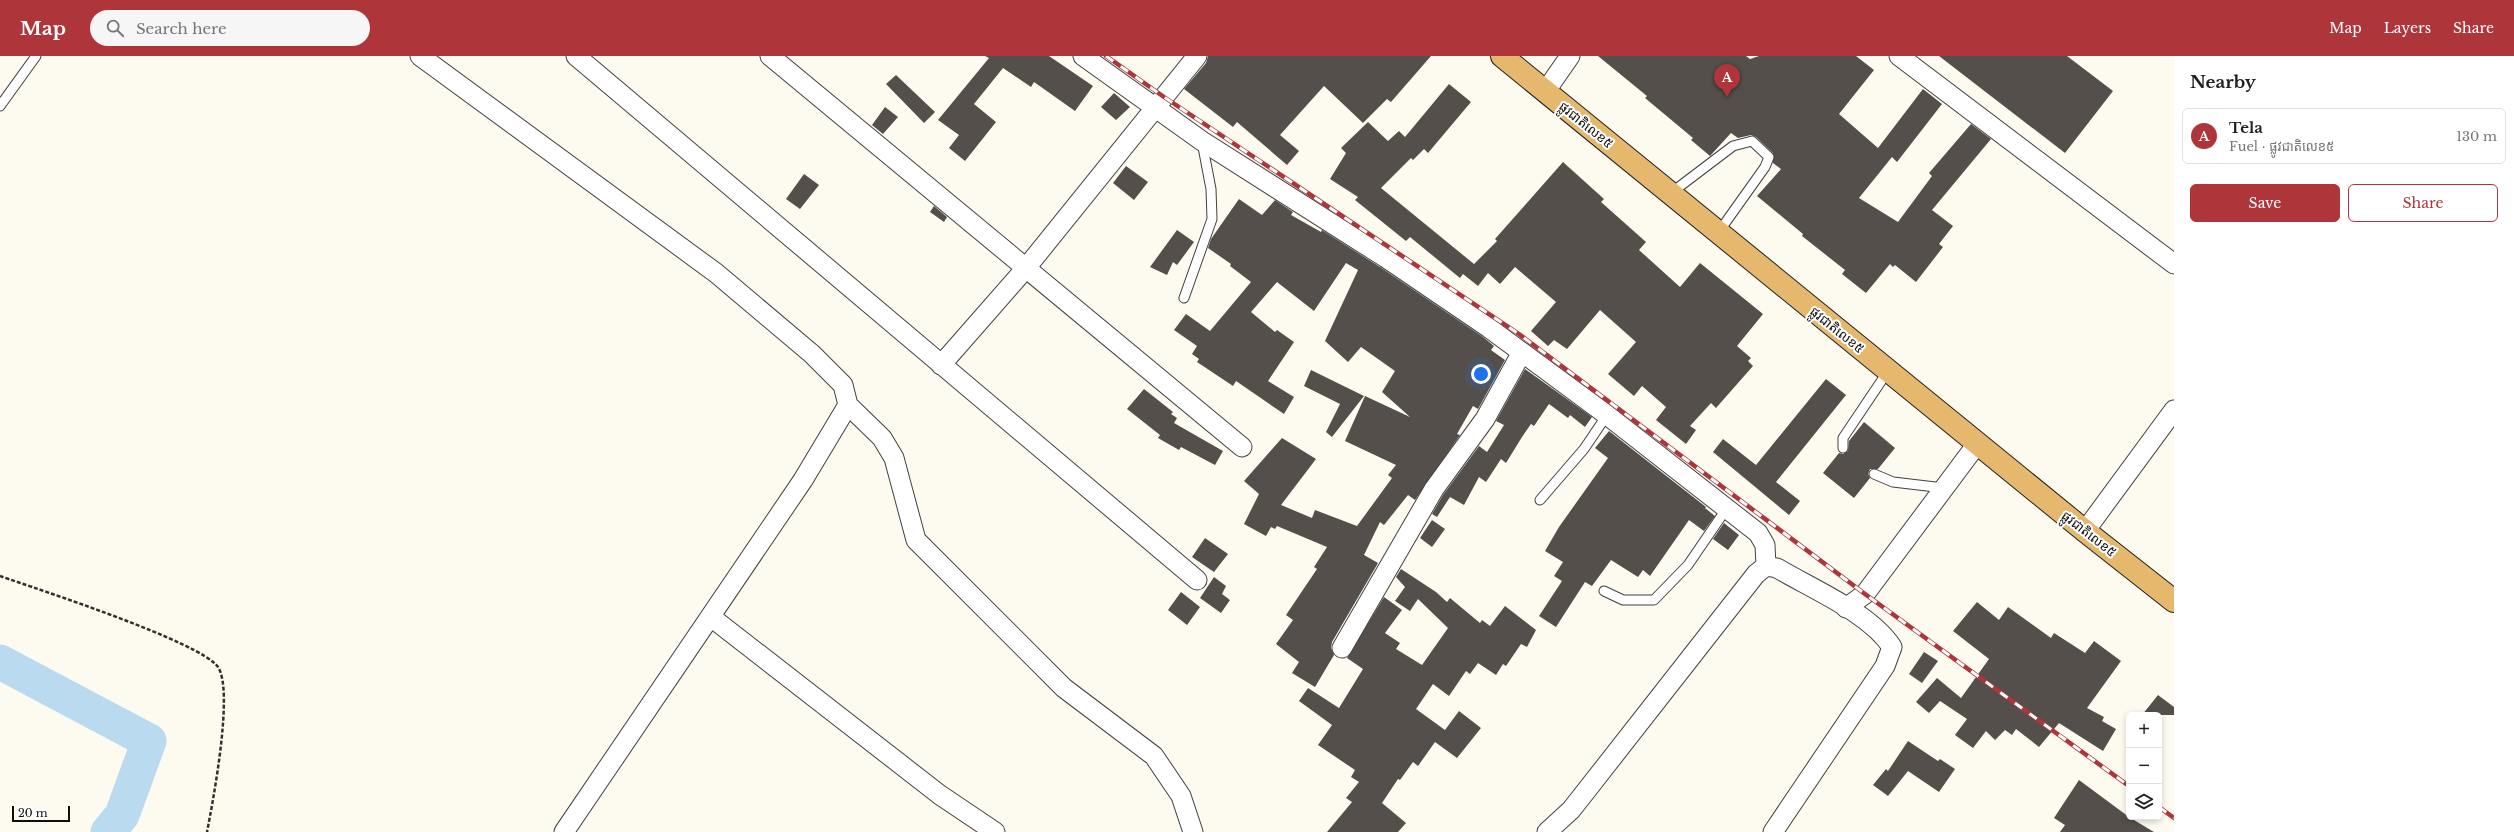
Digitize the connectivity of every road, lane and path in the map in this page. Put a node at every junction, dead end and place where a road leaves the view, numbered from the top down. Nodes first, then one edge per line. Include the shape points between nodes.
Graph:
1 (36, 56) edge
2 (420, 56) edge
3 (576, 56) edge
4 (770, 56) edge
5 (1083, 56) edge
6 (1197, 56) edge
7 (1502, 56) edge
8 (1570, 56) edge
9 (1899, 56) edge
10 (1545, 92) junction
11 (0, 106) edge
12 (1154, 109) junction
13 (1202, 141) junction
14 (1670, 194) junction
15 (1718, 233) junction
16 (2174, 264) edge
17 (1026, 268) junction
18 (1184, 298) dead end
19 (1522, 352) junction
20 (940, 365) junction
21 (1888, 371) junction
22 (848, 404) junction
23 (2174, 410) edge
24 (1607, 415) junction
25 (1977, 444) junction
26 (1242, 447) dead end
27 (1843, 448) dead end
28 (1874, 474) dead end
29 (1945, 488) junction
30 (1540, 500) dead end
31 (1727, 508) junction
32 (2085, 531) junction
33 (1766, 566) junction
34 (0, 576) edge
35 (1197, 580) dead end
36 (1604, 591) dead end
37 (2174, 601) edge
38 (1846, 608) junction
39 (710, 617) junction
40 (1342, 648) dead end
41 (1550, 831) edge
42 (207, 832) edge
43 (564, 832) edge
44 (995, 832) edge
45 (1193, 832) edge
46 (1773, 832) edge

1 - 11 lane
2 - 22 street via 716,273 843,385
3 - 20 street
4 - 17 street
5 - 12 street
6 - 12 street
7 - 10 highway, ផ្លូវជាតិលេខ៥
8 - 10 street
9 - 16 street
10 - 14 highway, ផ្លូវជាតិលេខ៥
12 - 13 street
12 - 17 street
13 - 18 lane via 1211,189 1212,219
13 - 19 street via 1386,258
14 - 15 highway, ផ្លូវជាតិលេខ៥
14 - 15 lane via 1733,146 1752,141 1762,149 1769,156 1765,167
15 - 21 highway, ផ្លូវជាតិលេខ៥
17 - 20 street
17 - 26 street
19 - 24 street
19 - 40 street via 1484,419 1434,489
20 - 35 street
21 - 25 highway, ផ្លូវជាតិលេខ៥
21 - 27 lane via 1844,438
22 - 39 street via 803,480
22 - 45 street via 882,438 894,458 916,540 1064,688 1154,756 1181,796
23 - 32 street
24 - 30 lane via 1584,449
24 - 31 street
25 - 29 street
25 - 32 highway, ផ្លូវជាតិលេខ៥
28 - 29 lane via 1893,482
29 - 38 street via 1865,594
31 - 33 street via 1758,533 1765,545
31 - 36 lane via 1688,565 1654,600 1623,600
32 - 37 highway, ផ្លូវជាតិលេខ៥
33 - 38 street via 1777,568
33 - 41 street via 1756,574 1575,805
34 - 42 path via 135,624 202,653 218,667 222,677 223,699 218,773
38 - 46 street via 1884,634 1892,647 1885,666
39 - 43 street
39 - 44 street via 940,795

